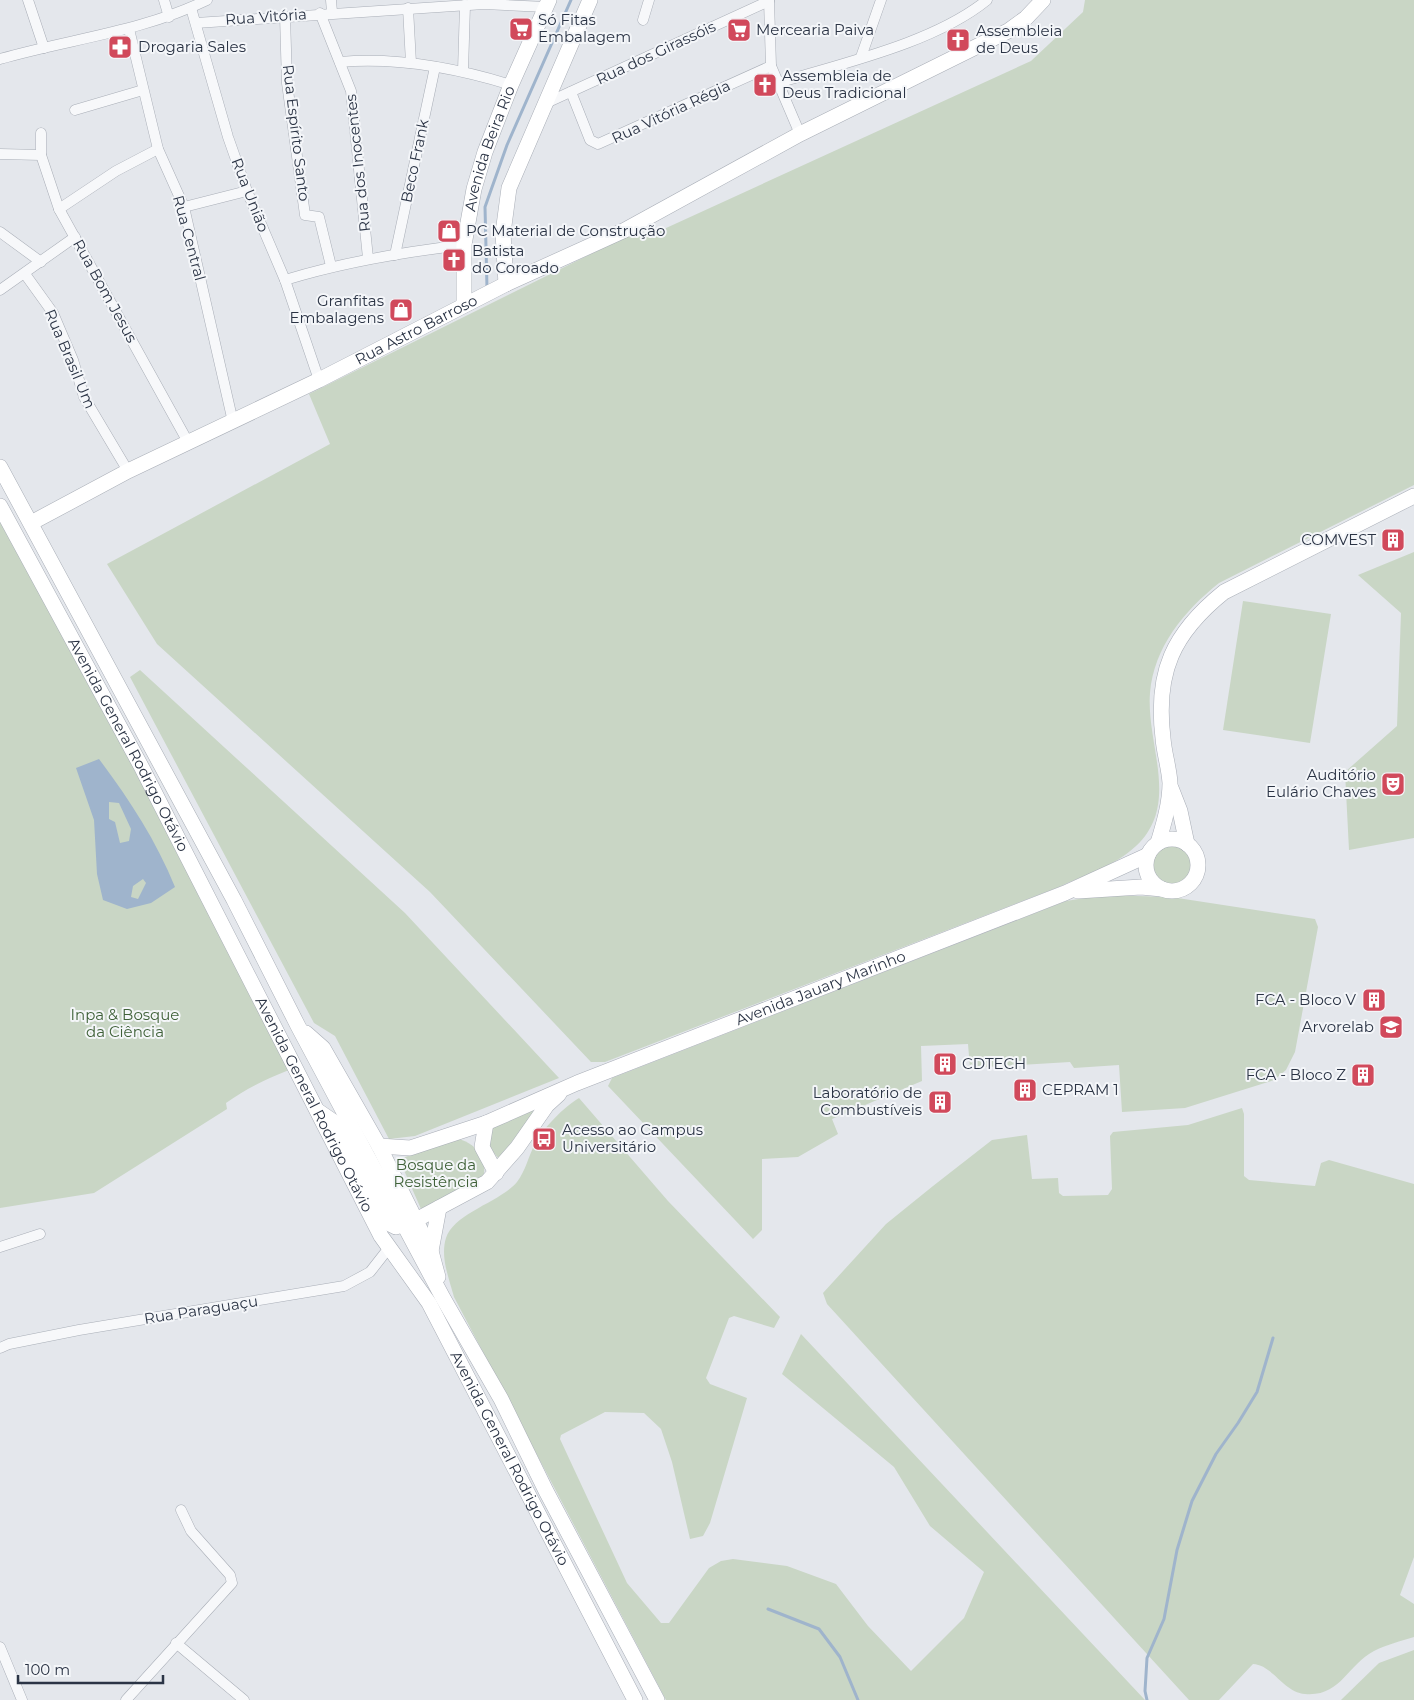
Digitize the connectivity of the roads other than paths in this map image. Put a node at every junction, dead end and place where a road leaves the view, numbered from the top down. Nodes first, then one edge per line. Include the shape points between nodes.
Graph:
1 (28, 0) edge
2 (164, 0) edge
3 (207, 0) edge
4 (330, 0) edge
5 (590, 0) edge
6 (649, 0) edge
7 (880, 0) edge
8 (987, 0) edge
9 (1043, 0) edge
10 (769, 1) edge
11 (548, 4) edge
12 (465, 5) junction
13 (191, 8) junction
14 (408, 8) junction
15 (332, 12) junction
16 (320, 13) junction
17 (285, 16) junction
18 (169, 17) junction
19 (643, 20) dead end
20 (196, 23) junction
21 (129, 29) junction
22 (44, 48) junction
23 (861, 57) junction
24 (0, 58) edge
25 (340, 62) junction
26 (411, 63) junction
27 (771, 66) junction
28 (436, 67) junction
29 (463, 71) junction
30 (778, 83) junction
31 (511, 85) junction
32 (143, 90) junction
33 (571, 92) junction
34 (543, 105) junction
35 (75, 110) dead end
36 (41, 133) dead end
37 (800, 134) junction
38 (158, 149) junction
39 (0, 154) edge
40 (41, 155) junction
41 (247, 190) junction
42 (184, 207) junction
43 (59, 208) junction
44 (0, 232) edge
45 (75, 236) junction
46 (464, 245) junction
47 (395, 255) junction
48 (368, 258) junction
49 (41, 262) junction
50 (331, 266) junction
51 (25, 274) junction
52 (285, 280) junction
53 (506, 284) junction
54 (0, 290) edge
55 (464, 305) junction
56 (318, 380) junction
57 (232, 422) junction
58 (188, 442) junction
59 (0, 467) edge
60 (128, 471) junction
61 (1414, 496) edge
62 (0, 506) edge
63 (31, 523) junction
64 (1170, 784) junction
65 (1158, 843) junction
66 (1188, 844) junction
67 (1148, 855) junction
68 (1162, 889) junction
69 (1065, 893) junction
70 (298, 1026) junction
71 (577, 1083) junction
72 (316, 1110) junction
73 (486, 1123) junction
74 (463, 1131) junction
75 (379, 1146) junction
76 (482, 1147) junction
77 (496, 1173) junction
78 (439, 1208) junction
79 (410, 1222) junction
80 (40, 1234) dead end
81 (0, 1247) edge
82 (388, 1249) junction
83 (431, 1251) junction
84 (443, 1298) junction
85 (0, 1348) edge
86 (181, 1510) dead end
87 (176, 1643) junction
88 (0, 1647) edge
89 (22, 1700) edge
90 (126, 1700) edge
91 (244, 1700) edge
92 (635, 1700) edge
93 (657, 1700) edge

1 - 22 street
2 - 18 street
3 - 13 street
4 - 15 street
5 - 34 street, Avenida Beira Rio
6 - 19 street
7 - 23 street
8 - 23 street via 970,13 928,35
9 - 37 street, Rua Astro Barroso via 1008,31
10 - 27 street
10 - 33 street, Rua dos Girassóis
11 - 12 street, Rua Vitória
11 - 31 street, Avenida Beira Rio
12 - 14 street, Rua Vitória
12 - 29 street
13 - 18 street
13 - 20 street, Rua União
14 - 15 street, Rua Vitória
14 - 26 street
15 - 16 street, Rua Vitória
16 - 17 street, Rua Vitória
16 - 25 street, Rua dos Inocentes
17 - 20 street, Rua Vitória
17 - 50 street, Rua Espírito Santo via 288,92 306,215 319,217
18 - 21 street
20 - 41 street, Rua União via 228,137
21 - 22 street
21 - 32 street, Rua Central
22 - 24 street
23 - 30 street
25 - 26 street via 374,59
25 - 48 street, Rua dos Inocentes via 352,100
26 - 28 street
27 - 30 street
27 - 33 street, Rua Vitória Régia via 598,144 590,140
28 - 29 street
28 - 47 street, Beco Frank
29 - 31 street
30 - 37 street
31 - 46 street, Avenida Beira Rio via 474,188
32 - 35 street
32 - 38 street, Rua Central
33 - 34 street, Rua dos Girassóis
34 - 53 street, Avenida Beira Rio via 509,188 503,233
36 - 40 street, Rua Bom Jesus
37 - 53 street, Rua Astro Barroso via 625,230
38 - 42 street, Rua Central
38 - 43 street via 116,171
39 - 40 street
40 - 43 street, Rua Bom Jesus
41 - 42 street
41 - 52 street, Rua União
42 - 57 street, Rua Central
43 - 45 street, Rua Bom Jesus
44 - 49 street
45 - 49 street
45 - 58 street, Rua Bom Jesus
46 - 47 street
46 - 55 street, Avenida Beira Rio
47 - 48 street
48 - 50 street
49 - 51 street
50 - 52 street
51 - 54 street
51 - 60 street, Rua Brasil Um via 53,313 84,397
52 - 56 street, Rua União
53 - 55 street, Rua Astro Barroso
55 - 56 street, Rua Astro Barroso
56 - 57 street, Rua Astro Barroso
57 - 58 street, Rua Astro Barroso
58 - 60 street, Rua Astro Barroso
59 - 63 street, Avenida General Rodrigo Otávio
60 - 63 street, Rua Astro Barroso
61 - 64 street via 1224,592 1201,610 1183,633 1170,658 1160,696
62 - 72 street, Avenida General Rodrigo Otávio via 142,768
63 - 70 street, Avenida General Rodrigo Otávio via 234,900
64 - 65 street
64 - 66 street
65 - 66 street via 1173,839
65 - 67 street
66 - 68 street via 1196,854 1196,875 1186,888
67 - 68 street via 1149,878
67 - 69 street, Avenida Jauary Marinho
68 - 69 street, Avenida Jauary Marinho via 1118,888
69 - 71 street, Avenida Jauary Marinho
70 - 75 street, Avenida General Rodrigo Otávio via 323,1048
70 - 79 street, Avenida General Rodrigo Otávio
71 - 73 street, Avenida Jauary Marinho
71 - 77 street, Avenida Jauary Marinho via 547,1104
72 - 79 street via 334,1122 340,1131 388,1223 396,1227
72 - 82 street, Avenida General Rodrigo Otávio
73 - 74 street, Avenida Jauary Marinho
73 - 76 street
74 - 75 street, Avenida Jauary Marinho via 410,1148
74 - 76 street
75 - 79 street, Avenida General Rodrigo Otávio
76 - 77 street
77 - 78 street, Avenida Jauary Marinho via 477,1188
78 - 79 street, Avenida Jauary Marinho
78 - 83 street
79 - 83 street, Avenida General Rodrigo Otávio
79 - 84 street, Avenida General Rodrigo Otávio
80 - 81 street
82 - 85 street, Rua Paraguaçu via 370,1272 344,1286 79,1330
82 - 92 street, Avenida General Rodrigo Otávio via 429,1303
83 - 84 street, Avenida General Rodrigo Otávio
84 - 93 street, Avenida General Rodrigo Otávio via 501,1399
86 - 87 street via 191,1531 230,1575 232,1583
87 - 90 street
87 - 91 street
88 - 89 street

